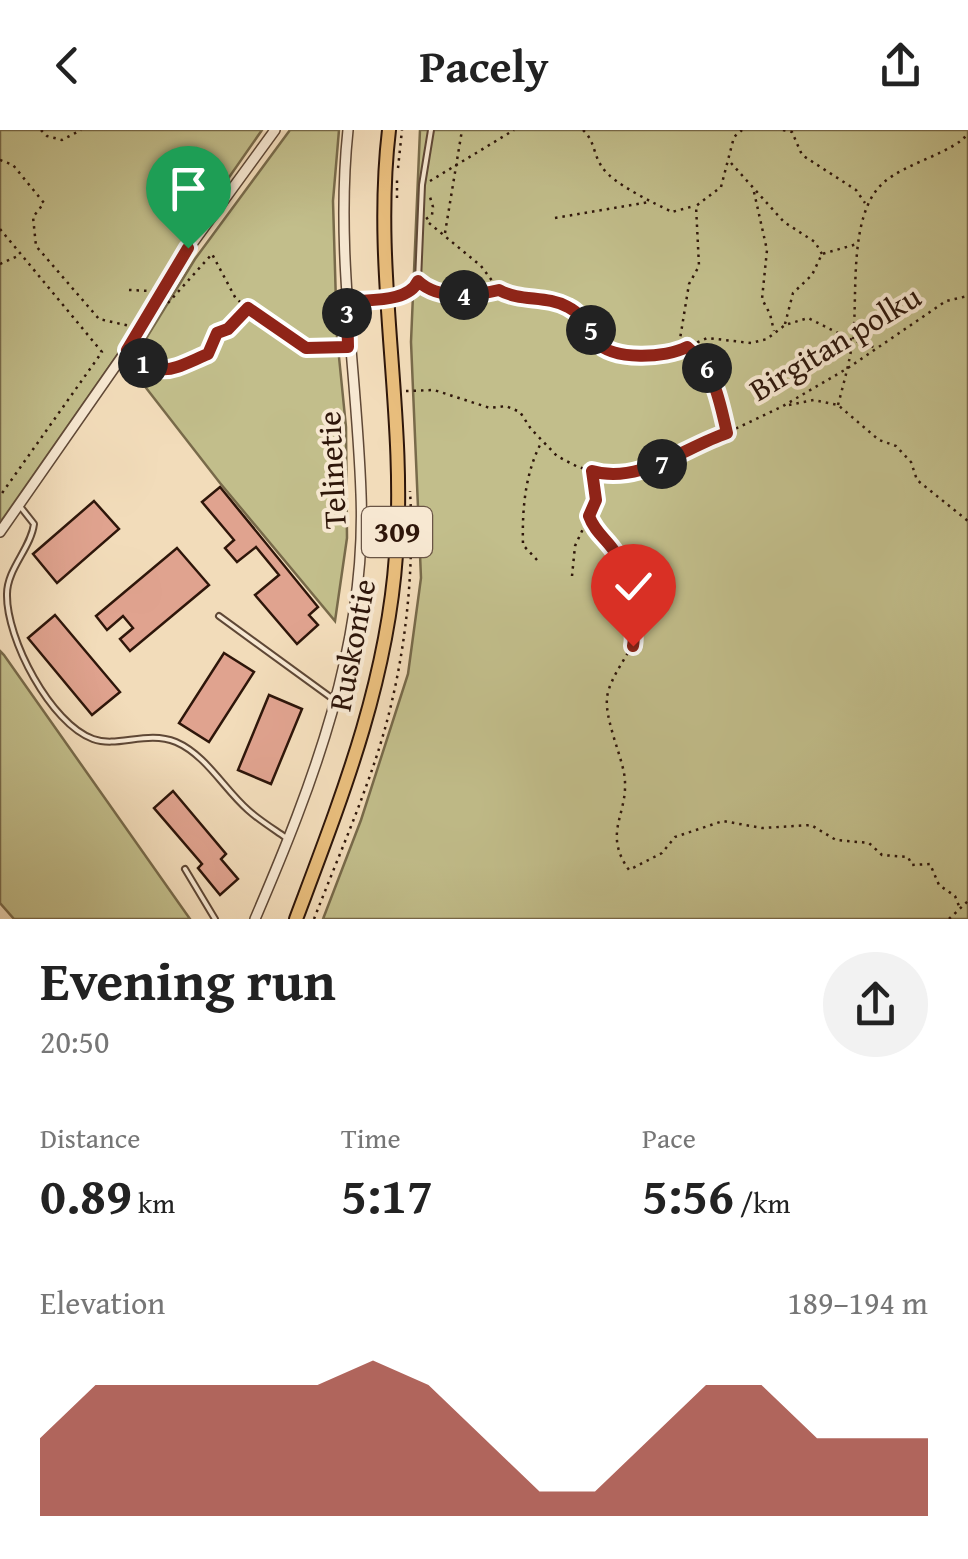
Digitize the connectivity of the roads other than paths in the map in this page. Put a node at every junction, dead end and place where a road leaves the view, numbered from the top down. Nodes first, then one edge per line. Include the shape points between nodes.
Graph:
1 (274, 130) edge
2 (348, 130) edge
3 (389, 130) edge
4 (431, 130) edge
5 (386, 296) junction
6 (347, 302) junction
7 (19, 505) junction
8 (1, 527) edge
9 (219, 616) dead end
10 (336, 702) junction
11 (288, 840) junction
12 (185, 870) dead end
13 (215, 919) edge
14 (256, 919) edge
15 (296, 919) edge

1 - 7 street
2 - 6 street, Telinetie via 342,239
3 - 5 main road, Ruskontie / 309 via 382,214
4 - 5 lane via 418,281 410,294
5 - 6 street
5 - 15 main road, Ruskontie / 309 via 397,552 386,645 345,790
6 - 10 street, Telinetie via 362,496 350,645
7 - 8 street
7 - 11 lane via 34,524 6,592 26,664 48,698 71,726 98,742 160,736 180,744
9 - 10 lane
10 - 11 street, Telinetie
11 - 14 street, Telinetie
12 - 13 lane

